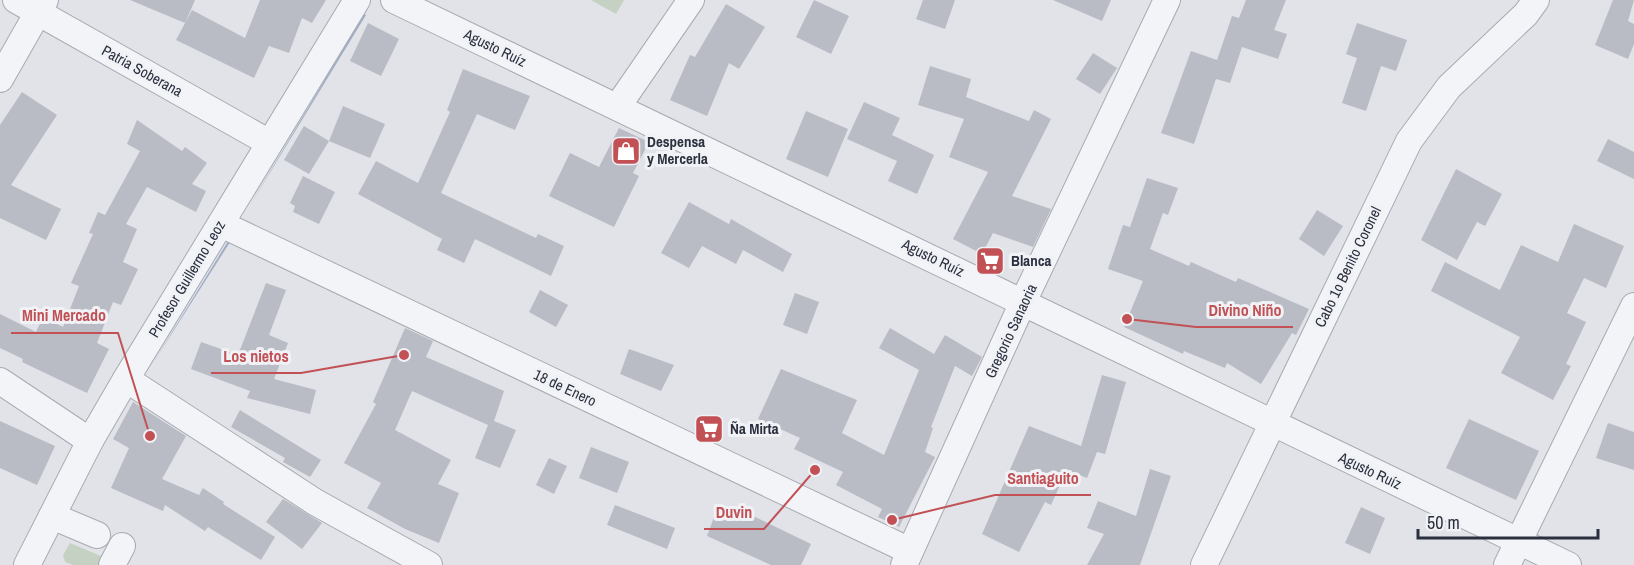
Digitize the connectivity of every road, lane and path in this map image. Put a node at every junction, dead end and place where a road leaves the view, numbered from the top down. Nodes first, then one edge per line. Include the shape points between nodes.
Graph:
1 (16, 0) edge
2 (357, 0) edge
3 (394, 0) edge
4 (691, 0) edge
5 (1166, 0) edge
6 (1536, 0) edge
7 (42, 7) edge
8 (0, 79) edge
9 (618, 106) junction
10 (268, 141) junction
11 (221, 224) junction
12 (1023, 302) junction
13 (1634, 306) edge
14 (126, 379) junction
15 (0, 381) edge
16 (1272, 424) junction
17 (90, 441) junction
18 (52, 516) junction
19 (97, 535) dead end
20 (1519, 541) junction
21 (907, 558) edge
22 (27, 565) edge
23 (429, 565) edge
24 (1204, 565) edge
25 (1507, 565) edge
26 (1568, 565) edge

1 - 7 street, Patria Soberana
2 - 10 street, Profesor Guillermo Leoz
3 - 9 street, Agusto Ruíz
4 - 9 street
5 - 12 street, Gregorio Sanaoria
6 - 16 street, Cabo 1o Benito Coronel via 1449,87 1409,141
7 - 8 street
7 - 10 street, Patria Soberana
9 - 12 street, Agusto Ruíz
10 - 11 street, Profesor Guillermo Leoz
11 - 14 street, Profesor Guillermo Leoz
11 - 21 street, 18 de Enero
12 - 16 street, Agusto Ruíz
12 - 21 street, Gregorio Sanaoria
13 - 20 street
14 - 17 street, Profesor Guillermo Leoz
14 - 23 street via 315,502
15 - 17 street
16 - 20 street, Agusto Ruíz
16 - 24 street, Cabo 1o Benito Coronel
17 - 18 street, Profesor Guillermo Leoz
18 - 19 street
18 - 22 street, Profesor Guillermo Leoz
20 - 25 street
20 - 26 street, Agusto Ruíz

